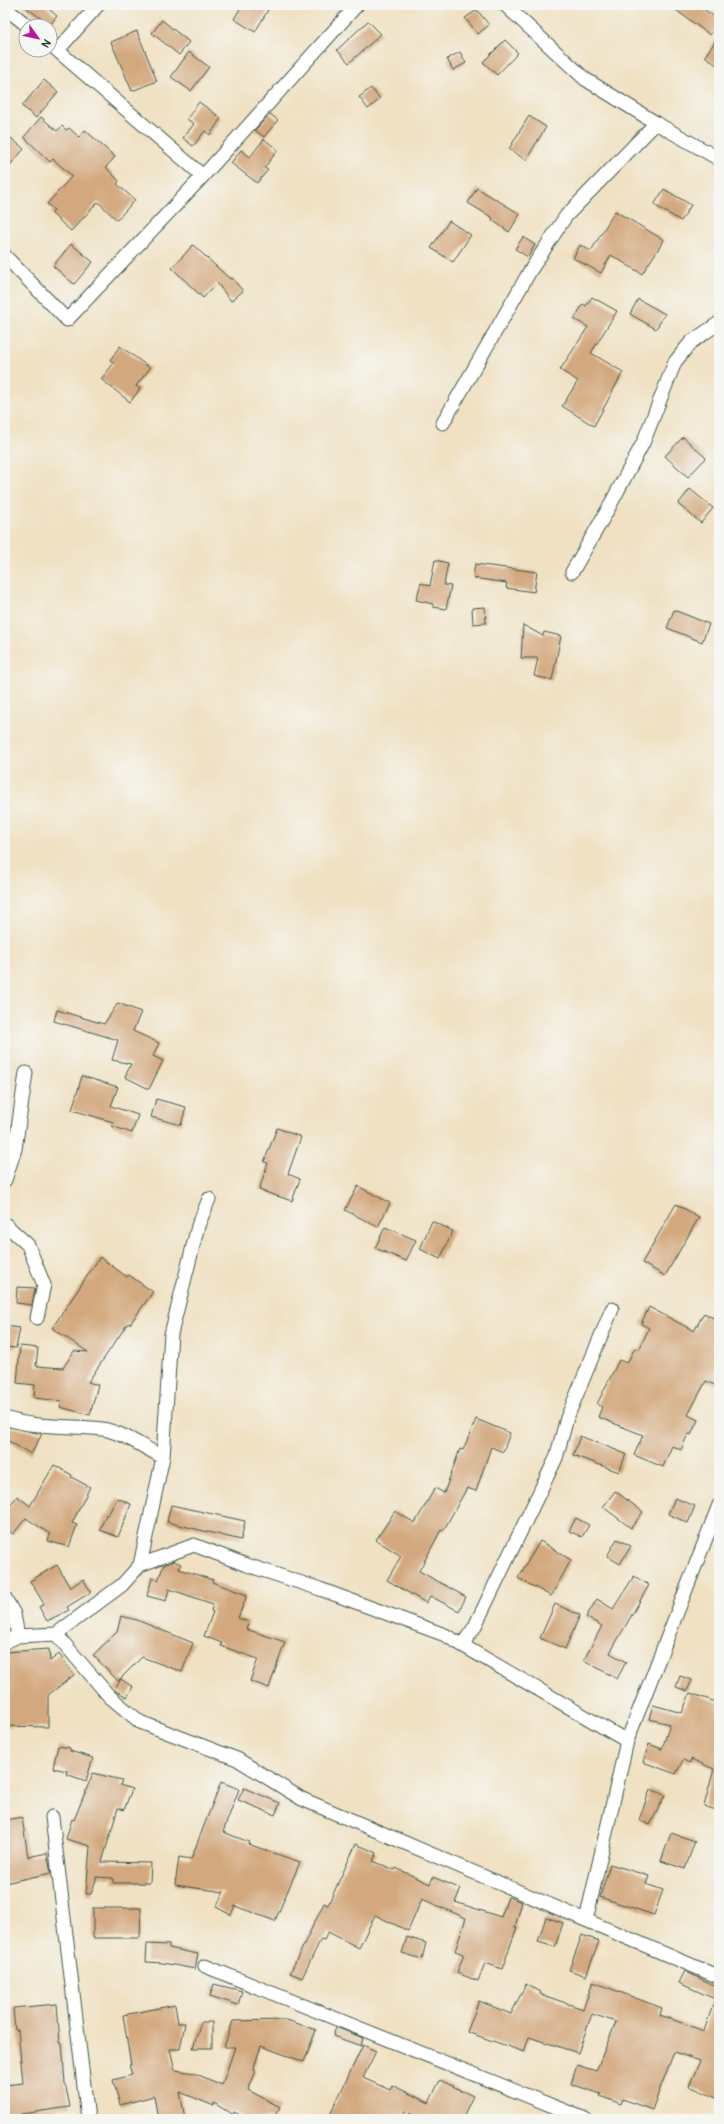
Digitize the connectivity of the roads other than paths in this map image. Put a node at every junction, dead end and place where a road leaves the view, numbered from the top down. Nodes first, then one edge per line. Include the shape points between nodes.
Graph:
1 (98, 5) edge
2 (357, 5) edge
3 (505, 5) edge
4 (5, 8) edge
5 (18, 18) edge
6 (58, 43) edge
7 (58, 50) edge
8 (656, 123) junction
9 (719, 159) edge
10 (203, 176) junction
11 (5, 256) edge
12 (719, 323) edge
13 (443, 423) dead end
14 (572, 572) dead end
15 (26, 1073) dead end
16 (5, 1180) edge
17 (209, 1199) dead end
18 (5, 1224) edge
19 (612, 1308) dead end
20 (37, 1318) dead end
21 (5, 1418) edge
22 (163, 1457) junction
23 (719, 1505) edge
24 (140, 1565) junction
25 (5, 1598) edge
26 (56, 1634) junction
27 (18, 1636) junction
28 (5, 1642) edge
29 (462, 1645) junction
30 (626, 1741) junction
31 (52, 1816) dead end
32 (586, 1920) junction
33 (205, 1966) dead end
34 (718, 1974) edge
35 (88, 2119) edge
36 (585, 2119) edge

1 - 6 street
2 - 10 street
3 - 8 street via 585,79
4 - 5 street
7 - 10 street
8 - 9 street
8 - 13 street via 566,216 530,271
10 - 11 street via 67,320
12 - 14 street via 691,342 675,362 643,443
15 - 16 street via 15,1149
17 - 22 street via 198,1226 171,1334
18 - 20 street via 28,1245 44,1285
19 - 29 street via 567,1418 556,1458 474,1628
21 - 22 street via 24,1424 103,1429
22 - 24 street
23 - 30 street
24 - 26 street via 122,1585
24 - 29 street via 194,1545 320,1589 445,1636
25 - 27 street via 14,1614
26 - 27 street
26 - 32 street via 110,1696 140,1722 237,1759 302,1799
27 - 28 street
29 - 30 street
30 - 32 street
31 - 35 street
32 - 34 street
33 - 36 street

